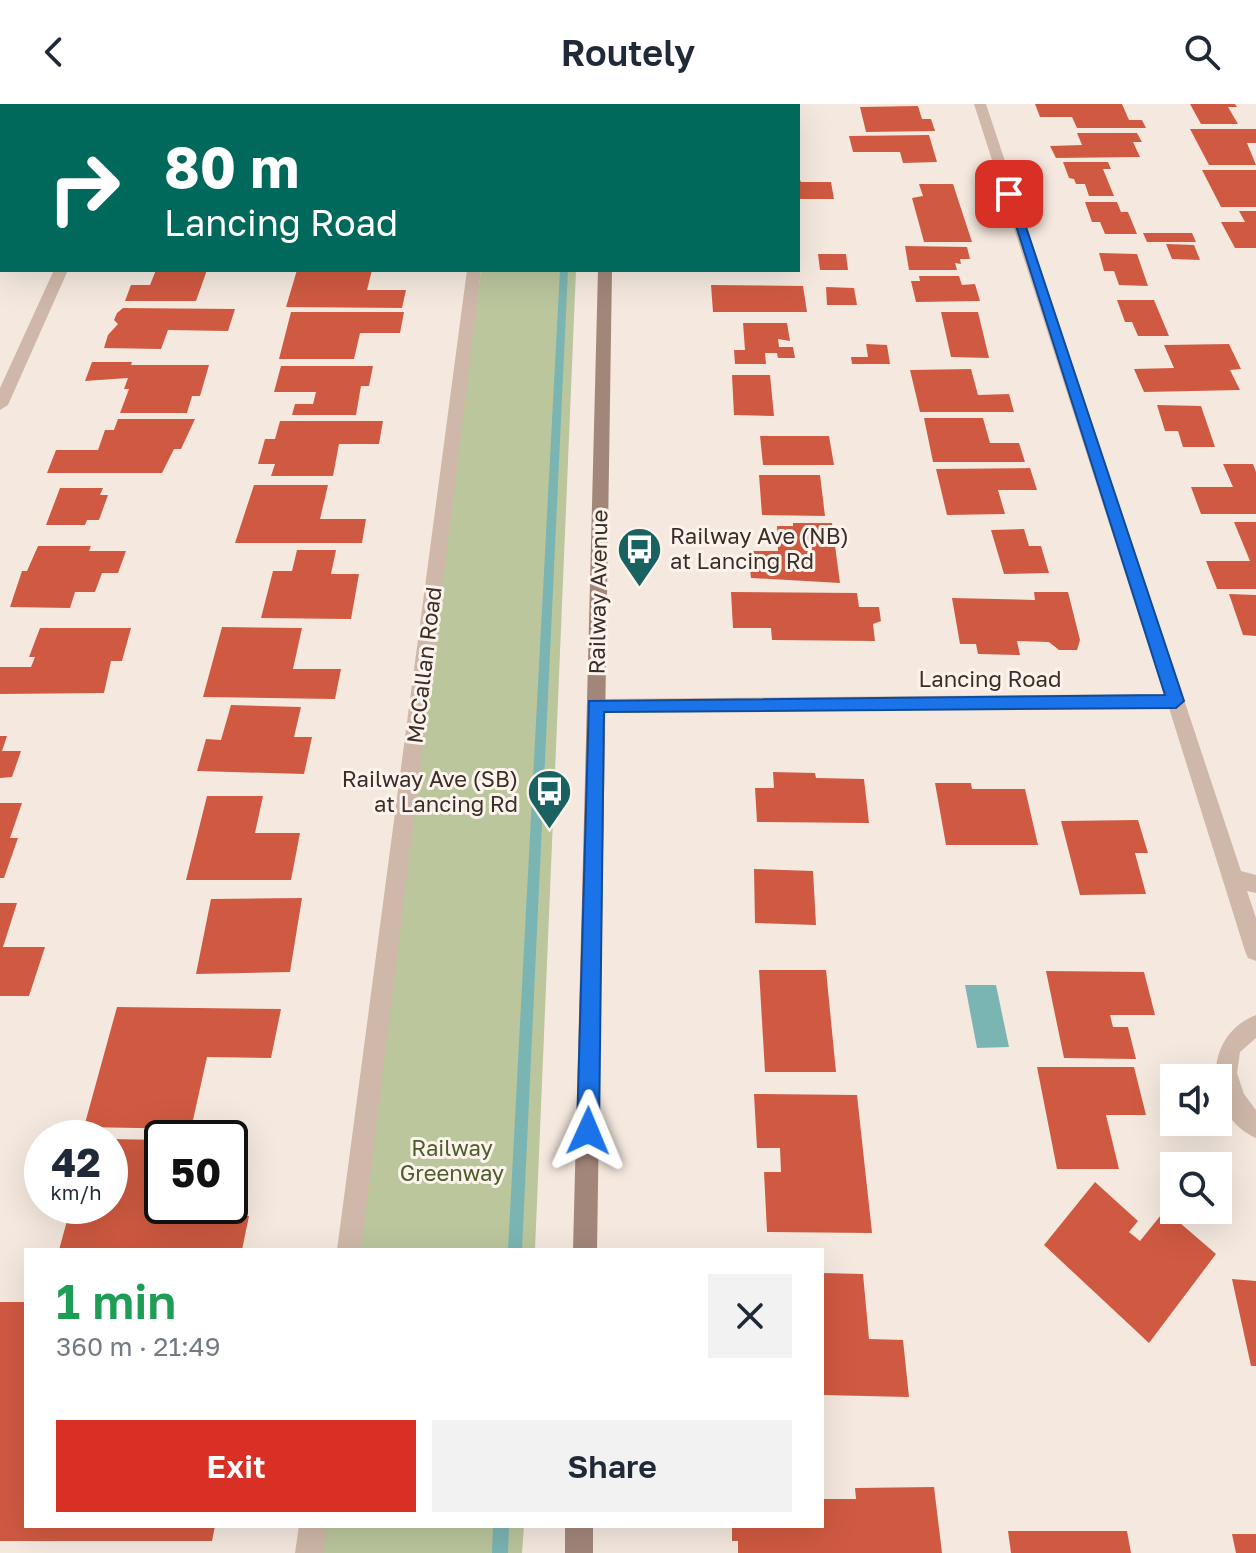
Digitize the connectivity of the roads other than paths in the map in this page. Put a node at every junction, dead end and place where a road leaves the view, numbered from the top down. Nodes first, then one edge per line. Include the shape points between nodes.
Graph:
1 (980, 104) edge
2 (60, 272) edge
3 (474, 272) edge
4 (605, 272) edge
5 (0, 405) edge
6 (1176, 701) junction
7 (595, 706) junction
8 (1233, 878) junction
9 (1256, 884) edge
10 (1256, 951) edge
11 (1256, 1026) edge
12 (1256, 1126) edge
13 (349, 1248) edge
14 (585, 1248) edge
15 (313, 1528) edge
16 (579, 1528) edge
17 (309, 1553) edge
18 (579, 1553) edge

1 - 6 street
2 - 5 street
3 - 13 street, McCallan Road
4 - 7 main road, Railway Avenue
6 - 7 street, Lancing Road
6 - 8 street
7 - 14 main road, Railway Avenue
8 - 9 street
8 - 10 street
11 - 12 street via 1231,1044 1225,1060 1234,1100
15 - 17 street
16 - 18 main road

